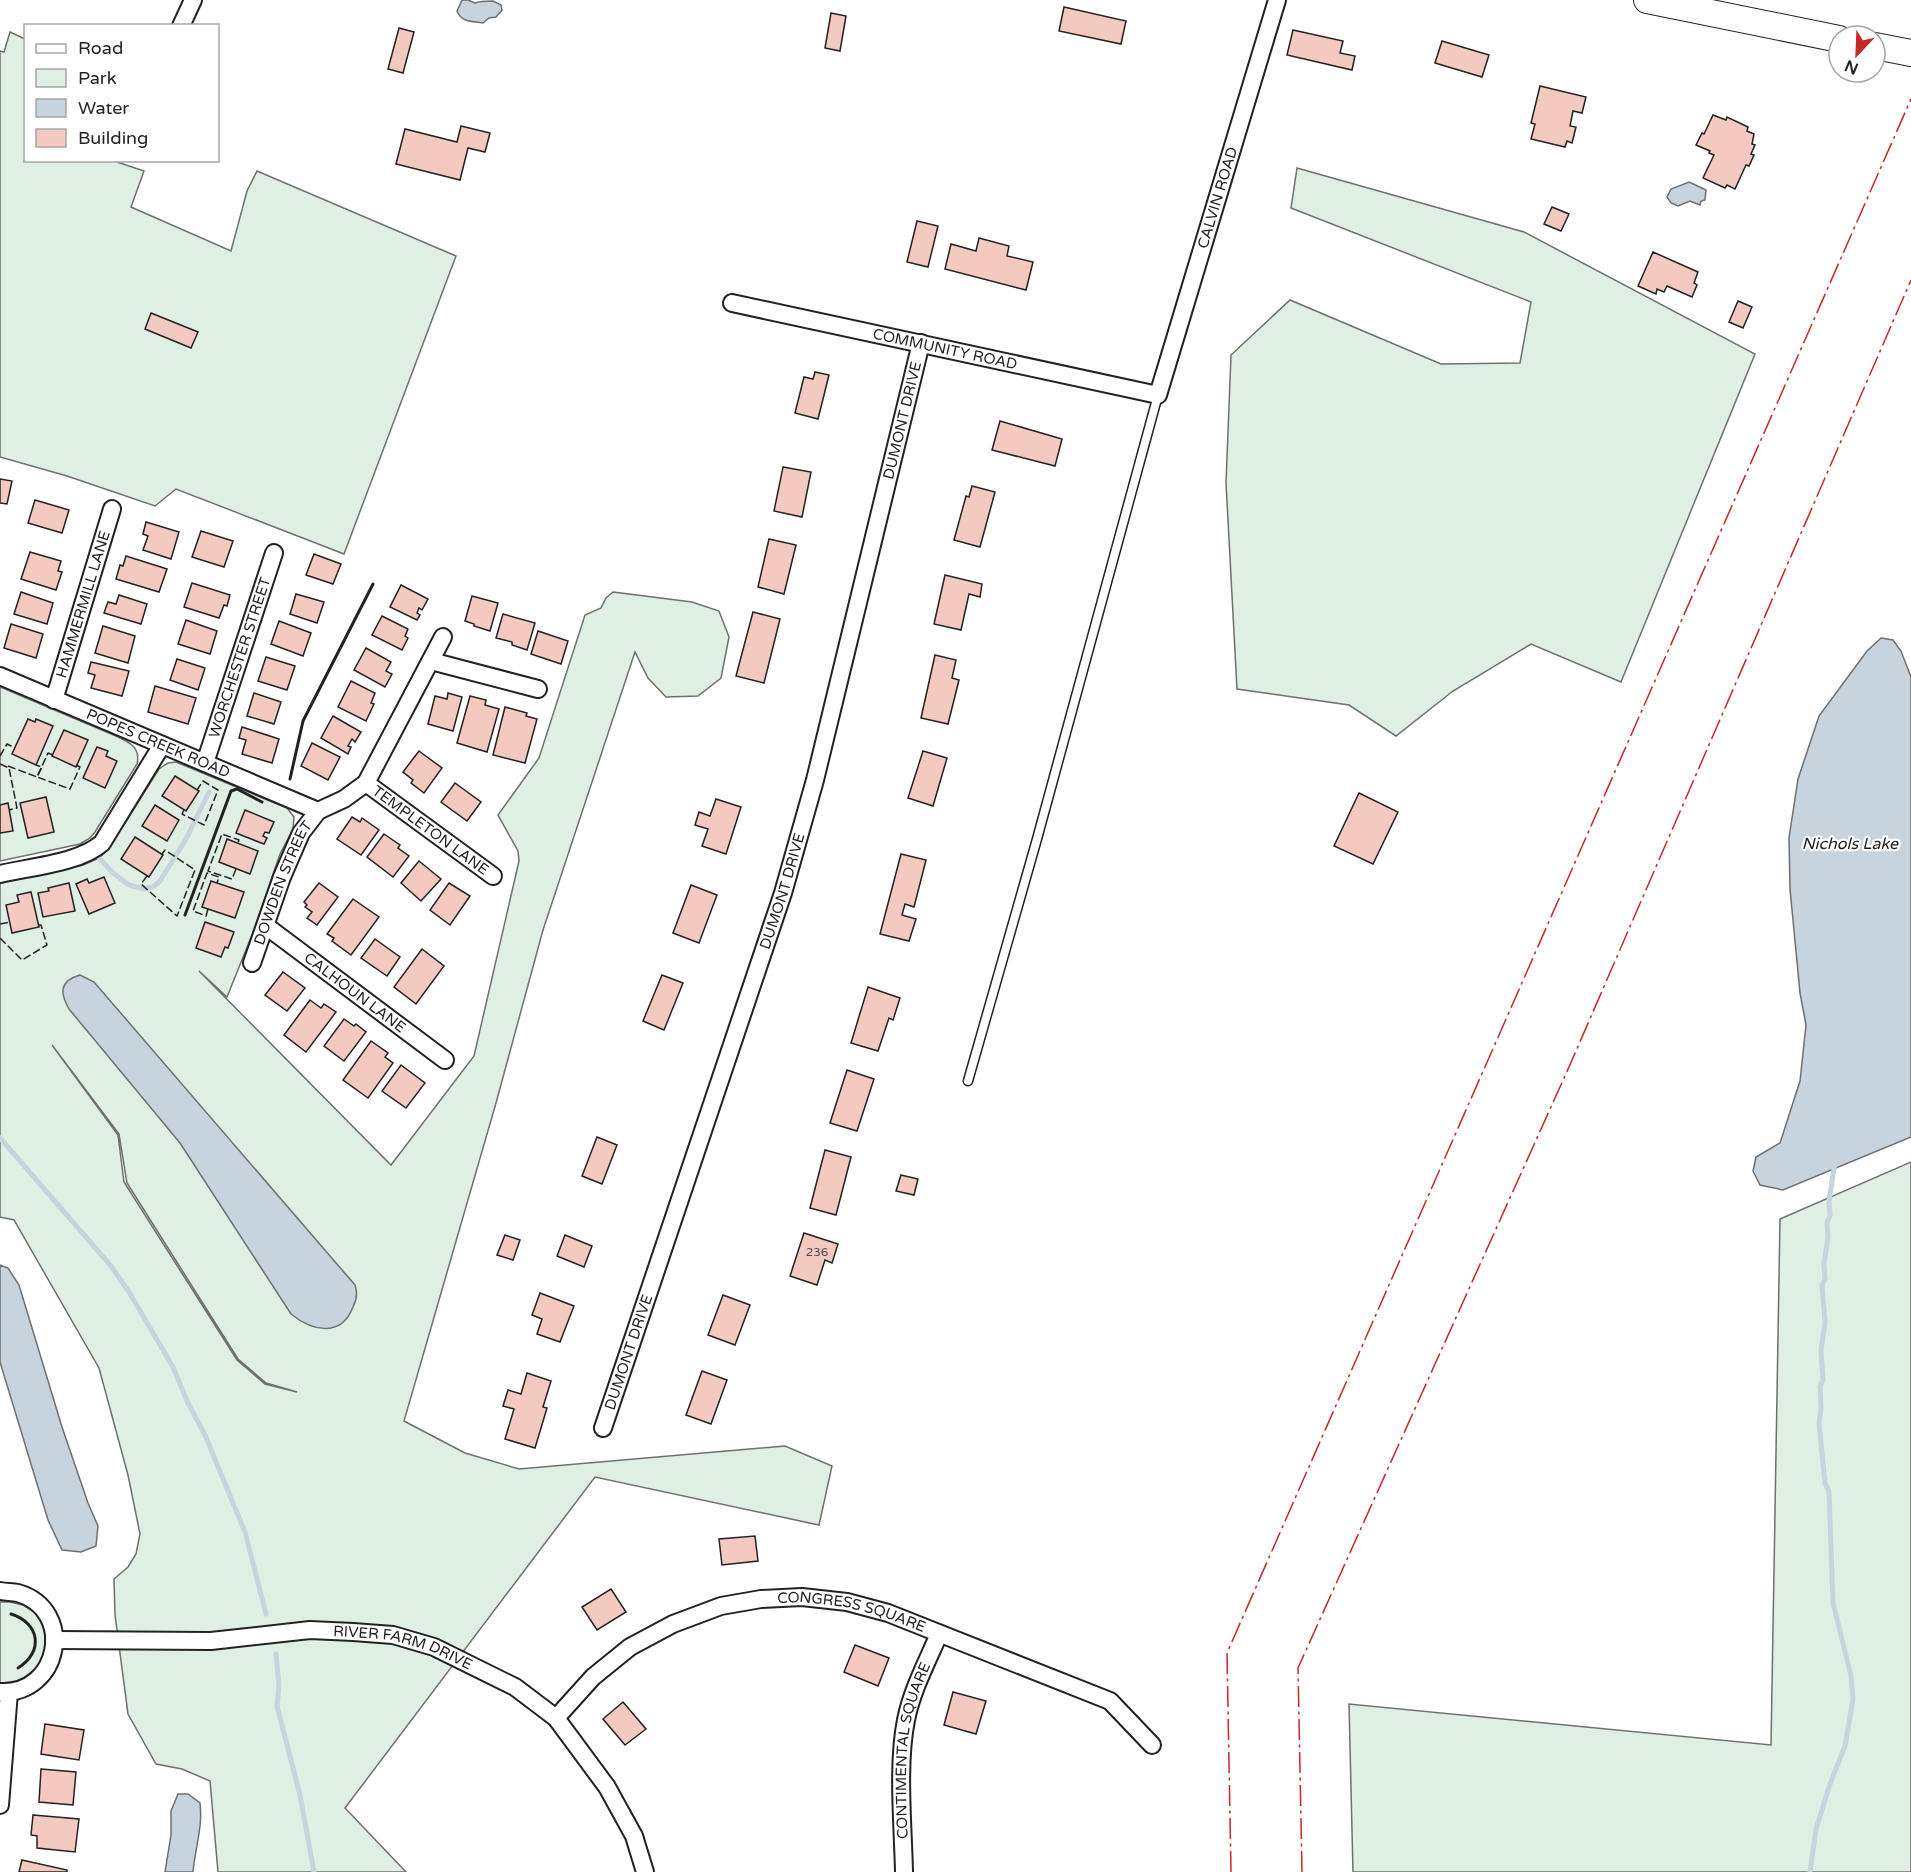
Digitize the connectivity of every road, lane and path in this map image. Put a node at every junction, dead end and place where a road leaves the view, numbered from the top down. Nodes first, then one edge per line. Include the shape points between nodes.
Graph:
1 (193, 0) edge
2 (1276, 0) edge
3 (1647, 0) edge
4 (182, 24) edge
5 (1827, 37) edge
6 (1887, 48) edge
7 (1911, 53) edge
8 (732, 303) dead end
9 (921, 344) junction
10 (1158, 394) junction
11 (112, 509) dead end
12 (274, 553) dead end
13 (443, 637) dead end
14 (431, 661) junction
15 (0, 676) edge
16 (538, 689) dead end
17 (54, 700) junction
18 (162, 746) junction
19 (205, 763) junction
20 (366, 783) junction
21 (318, 811) junction
22 (0, 874) edge
23 (493, 876) dead end
24 (266, 926) junction
25 (252, 963) dead end
26 (445, 1060) dead end
27 (968, 1081) dead end
28 (603, 1428) dead end
29 (0, 1591) edge
30 (939, 1634) junction
31 (54, 1640) junction
32 (5, 1692) edge
33 (556, 1718) junction
34 (1152, 1745) dead end
35 (0, 1805) edge
36 (645, 1872) edge
37 (904, 1872) edge

1 - 4 street
2 - 10 street, CALVIN ROAD
3 - 5 main road
6 - 7 main road
8 - 9 street, COMMUNITY ROAD
9 - 10 street, COMMUNITY ROAD
9 - 28 street, DUMONT DRIVE via 815,780 783,893
10 - 27 lane
11 - 17 street, HAMMERMILL LANE
12 - 19 street, WORCHESTER STREET
13 - 14 street, DOWDEN STREET
14 - 16 street
14 - 20 street, DOWDEN STREET
15 - 17 street, POPES CREEK ROAD
17 - 18 street, POPES CREEK ROAD
18 - 19 street, POPES CREEK ROAD
18 - 22 street via 102,843 93,851
19 - 21 street, POPES CREEK ROAD
20 - 21 street, DOWDEN STREET
20 - 23 street, TEMPLETON LANE
21 - 24 street, DOWDEN STREET via 301,833
24 - 25 street, DOWDEN STREET
24 - 26 street, CALHOUN LANE
29 - 31 street via 18,1593 34,1601 46,1613
30 - 33 street, CONGRESS SQUARE via 888,1613 847,1602 802,1597 721,1606 673,1624 630,1647 593,1677
30 - 34 street, CONGRESS SQUARE via 1110,1701
30 - 37 street, CONTIMENTAL SQUARE via 906,1720 902,1755
31 - 32 street via 50,1663 40,1678 26,1688
31 - 33 street, RIVER FARM DRIVE via 211,1641 310,1630 393,1635 434,1647 478,1667 515,1687
32 - 35 street
33 - 36 street, RIVER FARM DRIVE via 607,1786 634,1836

